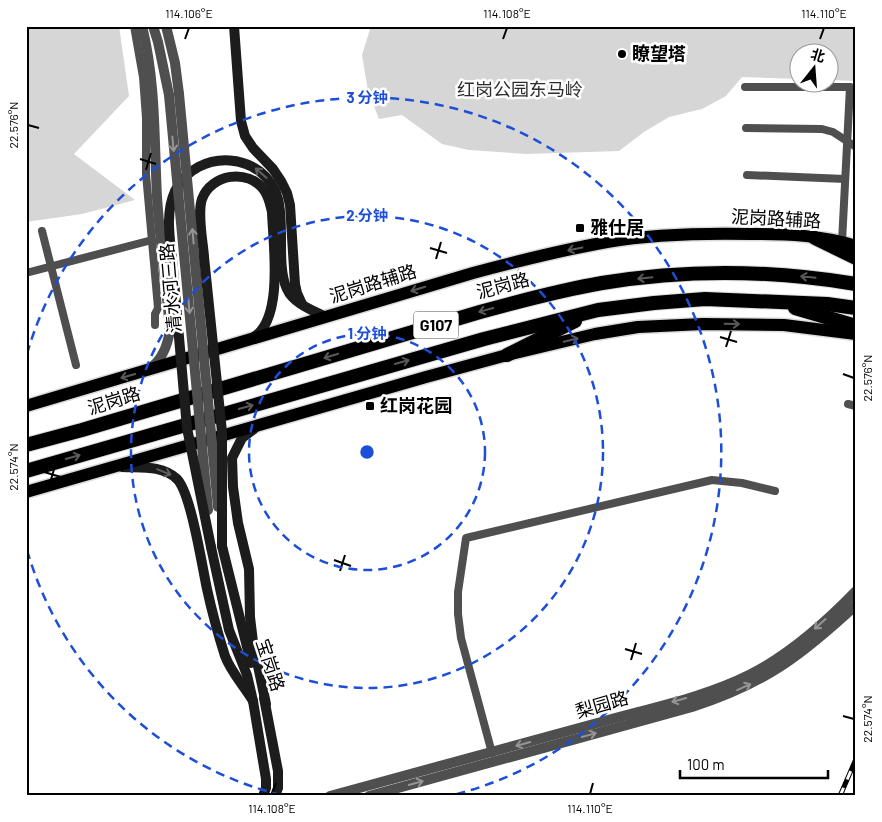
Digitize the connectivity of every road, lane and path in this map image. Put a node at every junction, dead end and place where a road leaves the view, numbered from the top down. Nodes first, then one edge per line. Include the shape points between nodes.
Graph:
1 (134, 26) edge
2 (142, 26) edge
3 (153, 26) edge
4 (166, 26) edge
5 (234, 26) edge
6 (745, 86) dead end
7 (853, 90) edge
8 (174, 95) junction
9 (746, 128) dead end
10 (848, 141) junction
11 (856, 147) edge
12 (747, 174) dead end
13 (845, 179) junction
14 (42, 231) dead end
15 (815, 238) junction
16 (152, 240) junction
17 (842, 242) junction
18 (856, 246) edge
19 (856, 258) edge
20 (51, 268) junction
21 (26, 273) edge
22 (856, 284) edge
23 (775, 302) junction
24 (302, 304) junction
25 (856, 308) edge
26 (598, 310) junction
27 (326, 317) junction
28 (155, 325) dead end
29 (856, 326) edge
30 (856, 334) edge
31 (249, 340) junction
32 (507, 355) junction
33 (76, 365) dead end
34 (148, 370) junction
35 (26, 406) edge
36 (267, 422) junction
37 (26, 445) edge
38 (116, 467) junction
39 (26, 471) edge
40 (775, 491) dead end
41 (26, 492) edge
42 (222, 546) junction
43 (211, 547) junction
44 (856, 590) edge
45 (856, 605) edge
46 (254, 701) junction
47 (266, 704) junction
48 (492, 753) junction
49 (263, 796) edge
50 (275, 796) edge
51 (330, 796) edge
52 (369, 796) edge

1 - 16 street via 143,77
2 - 34 street via 154,100 158,207 170,329 162,355
3 - 8 street, 清水河三路
4 - 8 street, 清水河三路 via 175,63
5 - 24 main road via 241,122 245,136 274,169 287,193 295,284
6 - 7 street
7 - 10 street
42 -> 8 street, 清水河三路, bridge
8 -> 43 street, 清水河三路, bridge
9 - 10 street via 822,129
10 - 11 street
10 - 13 street
12 - 13 street
13 - 17 street
14 - 20 street
15 - 17 main road, 泥岗路辅路
15 - 19 highway
15 -> 27 main road, 泥岗路辅路 via 774,234 668,235 608,242 474,273
16 - 20 street
16 - 28 street via 158,308
17 - 18 main road, 泥岗路辅路
20 - 21 street
20 - 33 street
22 -> 37 highway, 泥岗路 / G107 via 761,273 649,277 602,283 480,312
23 - 25 highway, G107
23 - 26 highway, G107 via 705,300
23 - 29 highway
24 - 27 main road, 宝岗路
24 -> 43 main road, 宝岗路, bridge via 292,298 284,282 281,211 274,188 260,171 241,162 217,160 190,172 176,190 169,217 187,428
26 - 32 highway
39 -> 26 highway, G107 via 456,347
27 - 31 main road, 泥岗路辅路
32 -> 30 main road via 595,334 648,327 703,324 784,326
31 - 34 main road, 泥岗路辅路
31 - 42 main road, 宝岗路, bridge via 263,329 275,290 272,212 270,200 256,183 225,177 205,192 200,209 222,432
32 - 36 main road
34 -> 35 main road, 泥岗路辅路
36 - 38 main road
36 - 47 main road via 242,438 232,458 234,502 249,568 253,642
38 - 41 main road
38 -> 46 main road via 161,469 183,487 216,627 231,669
40 - 48 street via 712,480 466,538 458,614 461,638
42 - 47 main road, 宝岗路 via 250,660
43 - 46 main road, 宝岗路 via 229,630
44 -> 48 street, 梨园路 via 788,652 730,684
52 -> 45 street, 梨园路 via 726,695 790,662
46 - 49 main road, 宝岗路 via 266,779
47 - 50 main road, 宝岗路 via 278,772
48 - 51 street, 梨园路

